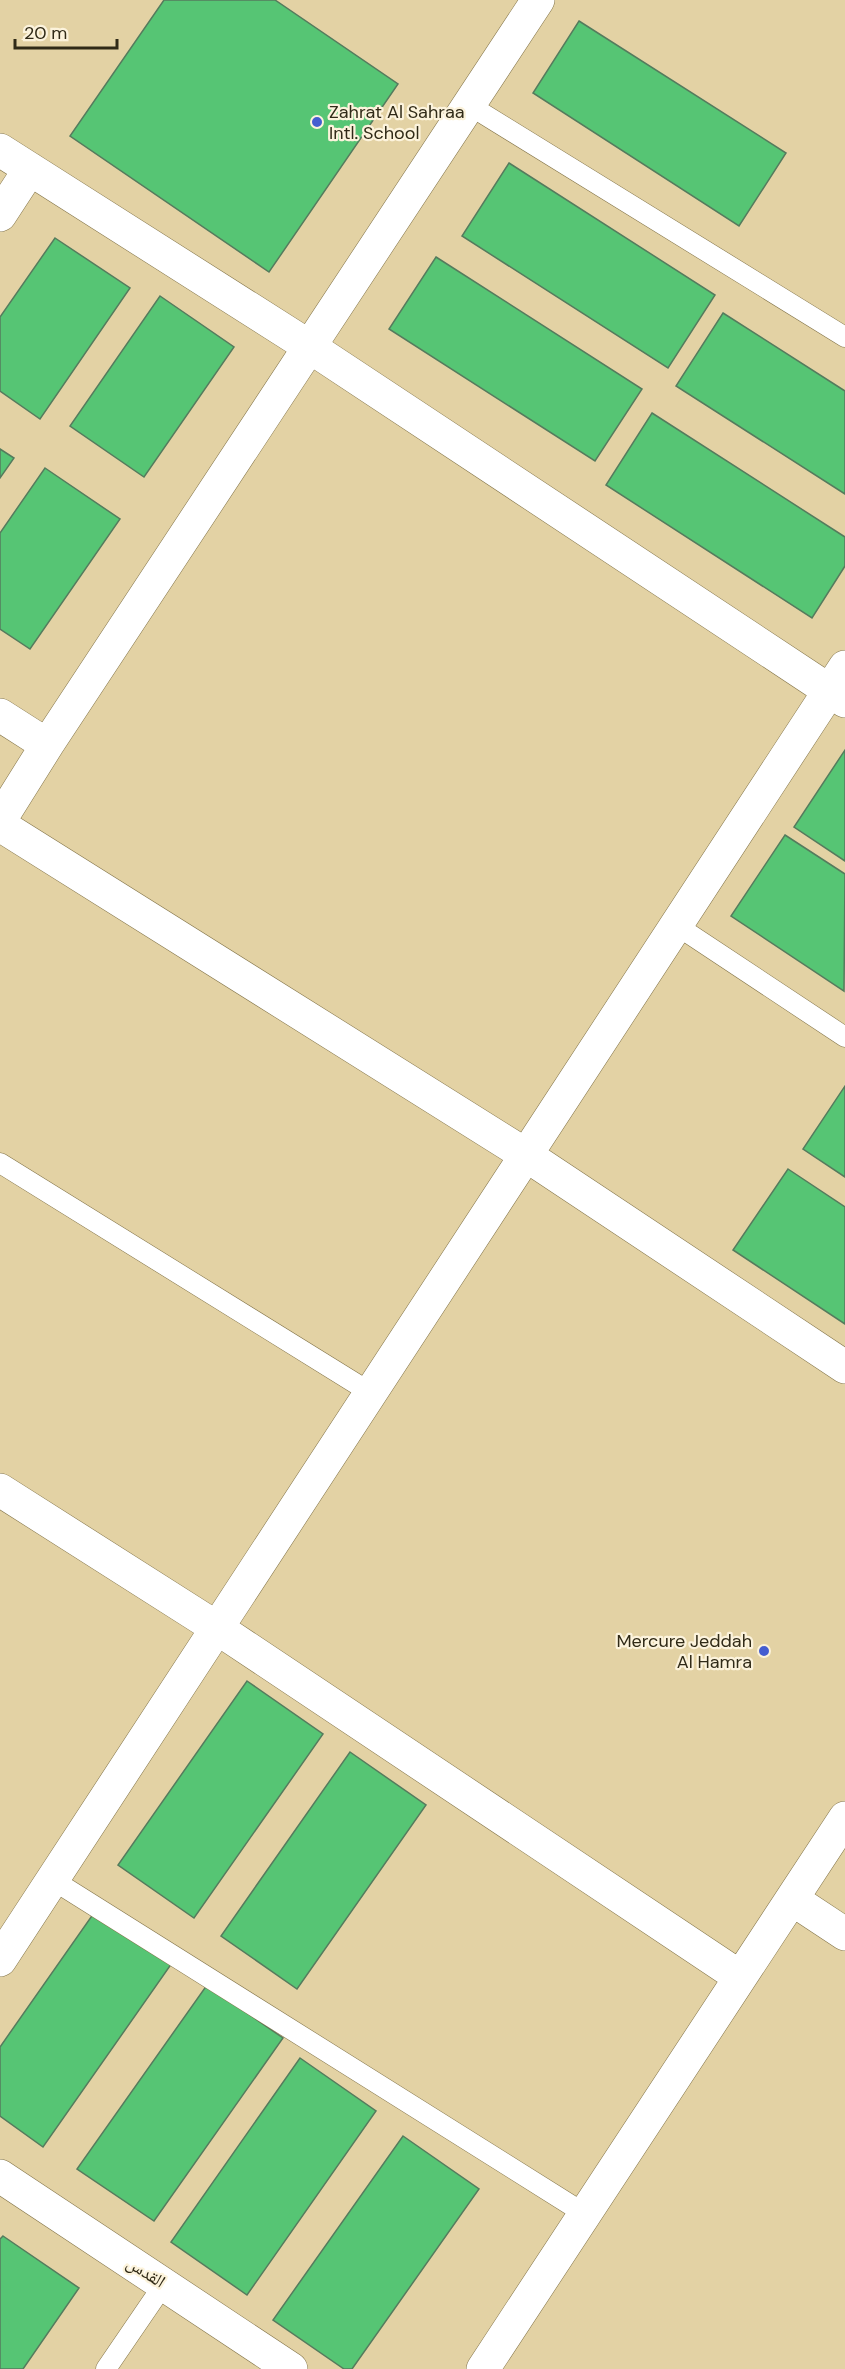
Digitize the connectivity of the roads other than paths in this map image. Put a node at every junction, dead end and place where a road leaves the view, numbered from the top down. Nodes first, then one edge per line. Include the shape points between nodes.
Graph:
1 (538, 0) edge
2 (469, 105) junction
3 (0, 150) edge
4 (30, 169) junction
5 (0, 215) edge
6 (845, 337) edge
7 (310, 347) junction
8 (840, 686) edge
9 (0, 715) edge
10 (47, 745) junction
11 (0, 819) edge
12 (0, 825) edge
13 (676, 925) junction
14 (845, 1038) edge
15 (526, 1155) junction
16 (0, 1163) edge
17 (845, 1367) edge
18 (371, 1393) junction
19 (0, 1490) edge
20 (217, 1628) junction
21 (845, 1818) edge
22 (53, 1880) junction
23 (792, 1899) junction
24 (845, 1934) edge
25 (0, 1960) edge
26 (740, 1977) junction
27 (0, 2176) edge
28 (585, 2214) junction
29 (164, 2284) junction
30 (106, 2369) edge
31 (291, 2369) edge
32 (483, 2369) edge

1 - 2 street
2 - 6 lane
2 - 7 street
3 - 4 street
4 - 5 street
4 - 7 street
7 - 8 street
7 - 10 street
8 - 13 street
9 - 10 street
10 - 11 street
12 - 15 street
13 - 14 lane
13 - 15 street
15 - 17 street
15 - 18 street
16 - 18 lane
18 - 20 street
19 - 20 street
20 - 22 street
20 - 26 street
21 - 23 street
22 - 25 street
22 - 28 lane
23 - 24 street
23 - 26 street
26 - 28 street
27 - 29 street, القدس
28 - 32 street
29 - 30 lane
29 - 31 street, القدس

